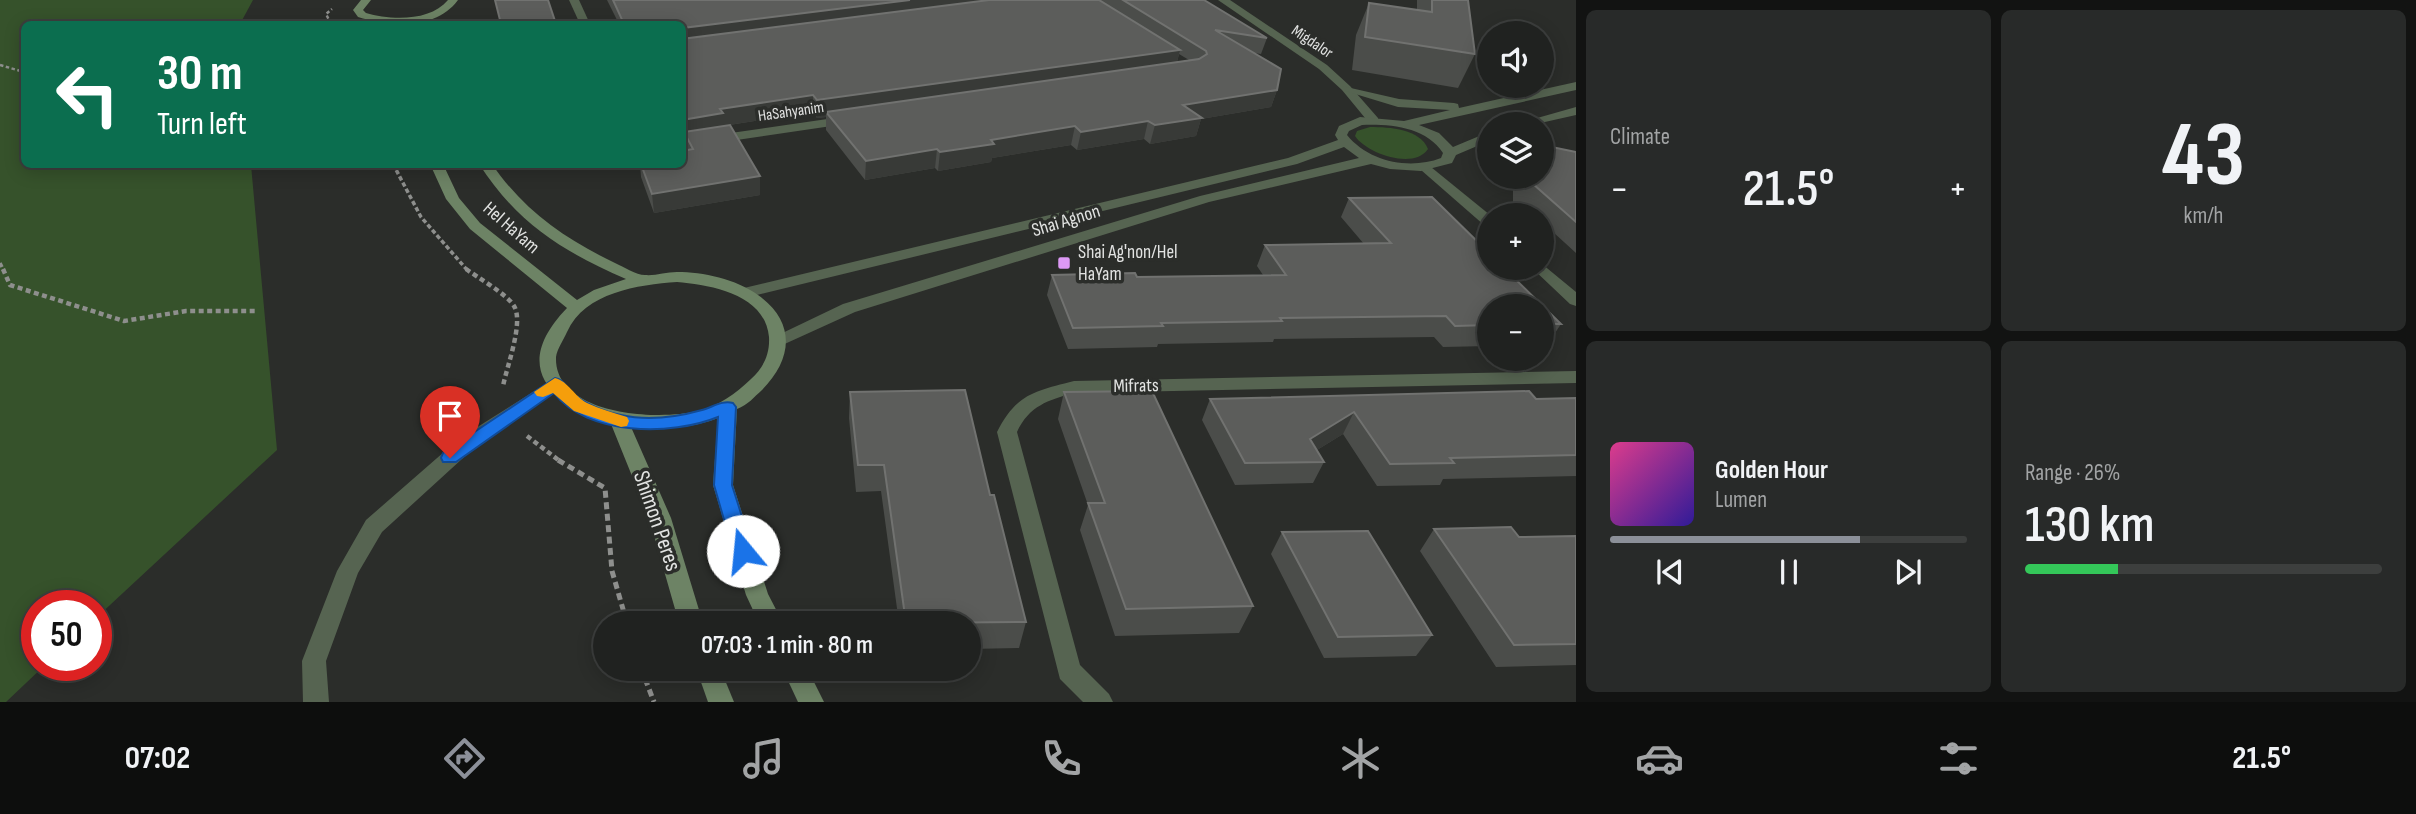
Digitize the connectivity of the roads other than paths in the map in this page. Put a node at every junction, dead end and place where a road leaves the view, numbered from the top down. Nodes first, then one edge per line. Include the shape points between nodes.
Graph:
1 (366, 0) edge
2 (453, 0) edge
3 (574, 0) edge
4 (1223, 0) edge
5 (380, 21) edge
6 (420, 21) edge
7 (583, 21) edge
8 (1576, 86) edge
9 (1346, 88) junction
10 (1478, 108) junction
11 (1576, 111) edge
12 (1554, 116) edge
13 (862, 118) edge
14 (1374, 121) junction
15 (1402, 124) junction
16 (1477, 141) edge
17 (1345, 142) junction
18 (686, 143) edge
19 (1450, 153) junction
20 (1373, 159) junction
21 (1426, 167) junction
22 (438, 168) edge
23 (487, 168) edge
24 (1477, 212) edge
25 (1553, 280) edge
26 (640, 281) junction
27 (744, 293) junction
28 (1576, 301) edge
29 (577, 307) junction
30 (778, 342) junction
31 (1576, 377) edge
32 (555, 384) junction
33 (727, 407) junction
34 (619, 421) junction
35 (687, 611) edge
36 (765, 611) edge
37 (713, 681) edge
38 (800, 681) edge
39 (316, 702) edge
40 (721, 702) edge
41 (811, 702) edge
42 (1100, 702) edge

1 - 5 main road via 358,10
2 - 6 main road via 444,10
3 - 7 street
4 - 9 street, Migdalor via 1323,67
8 - 10 street
9 - 10 street via 1398,103
9 - 14 street, Migdalor
10 - 15 street
11 - 12 street
13 - 18 street, HaSahyanim
14 - 15 street
14 - 17 street via 1349,124 1341,135
15 - 19 street via 1440,140
16 - 19 street
17 - 20 street
17 - 27 street, Shai Agnon via 1292,161
19 - 21 street via 1447,160
20 - 21 street
20 - 30 street, Shai Agnon via 1205,199 875,300
21 - 24 street
22 - 29 main road, Hel HaYam via 453,199 475,226
23 - 26 main road, Hel HaYam via 519,210 547,232
25 - 28 street
26 - 27 main road via 696,278
26 - 29 main road via 606,291
27 - 30 main road via 772,320
29 - 32 main road via 550,344 548,357
30 - 33 main road via 766,377
31 - 42 street, Mifrats via 1074,387 1037,397 1016,412 1007,432 1069,671
32 - 34 main road via 580,407
32 - 39 street via 467,443 374,526 348,570 314,661
33 - 34 main road via 664,424
33 - 36 main road via 723,485
34 - 35 main road, Shimon Peres via 660,518
37 - 40 main road
38 - 41 main road

